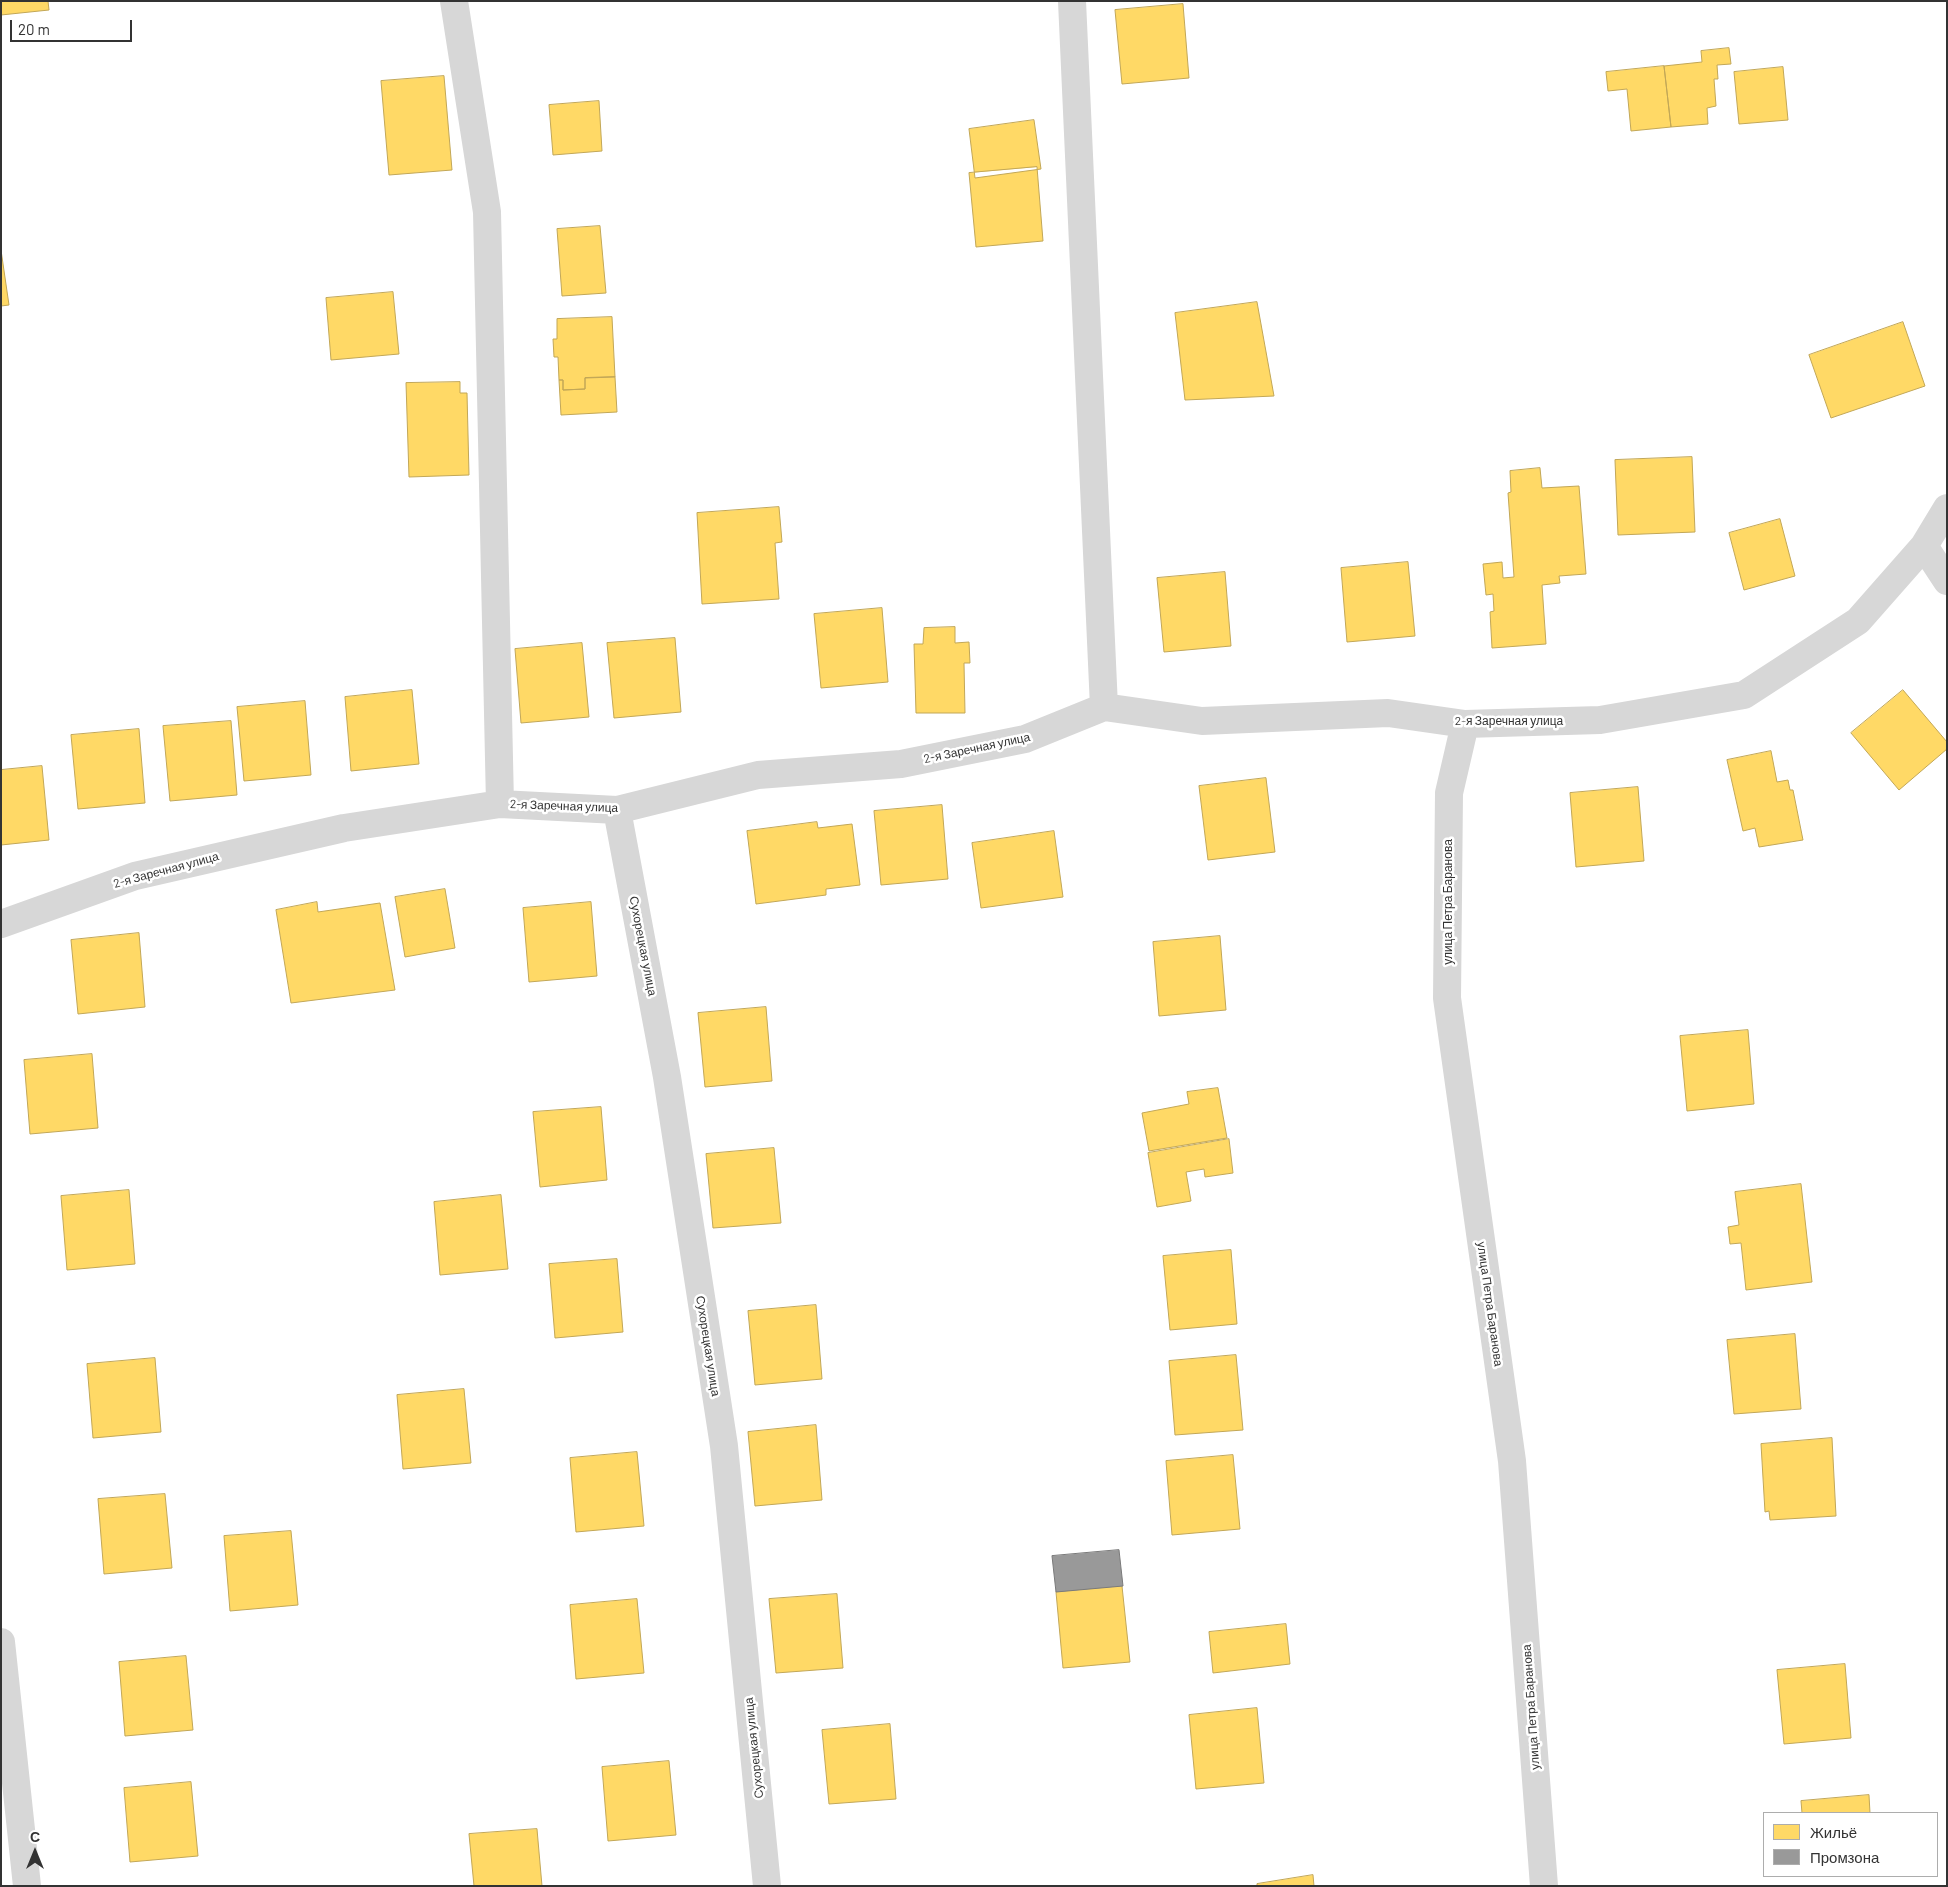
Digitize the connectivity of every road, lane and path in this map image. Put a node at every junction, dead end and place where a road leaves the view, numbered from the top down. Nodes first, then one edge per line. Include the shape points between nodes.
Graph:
1 (454, 1) edge
2 (1072, 1) edge
3 (1947, 508) edge
4 (1924, 546) junction
5 (1947, 581) edge
6 (1104, 708) junction
7 (1464, 724) junction
8 (500, 804) junction
9 (617, 810) junction
10 (1, 924) edge
11 (1, 1642) edge
12 (27, 1886) edge
13 (768, 1886) edge
14 (1544, 1886) edge

1 - 8 street via 487,212
2 - 6 street
3 - 4 street, 2-я Заречная улица
4 - 5 street
4 - 7 street, 2-я Заречная улица via 1858,621 1744,695 1600,720
6 - 7 street, 2-я Заречная улица via 1202,721 1388,713
6 - 9 street, 2-я Заречная улица via 1025,739 902,764 758,775
7 - 14 street, улица Петра Баранова via 1448,793 1447,998 1512,1462
8 - 9 street, 2-я Заречная улица
8 - 10 street, 2-я Заречная улица via 344,828 135,876
9 - 13 street, Сухорецкая улица via 667,1077 724,1446
11 - 12 street

